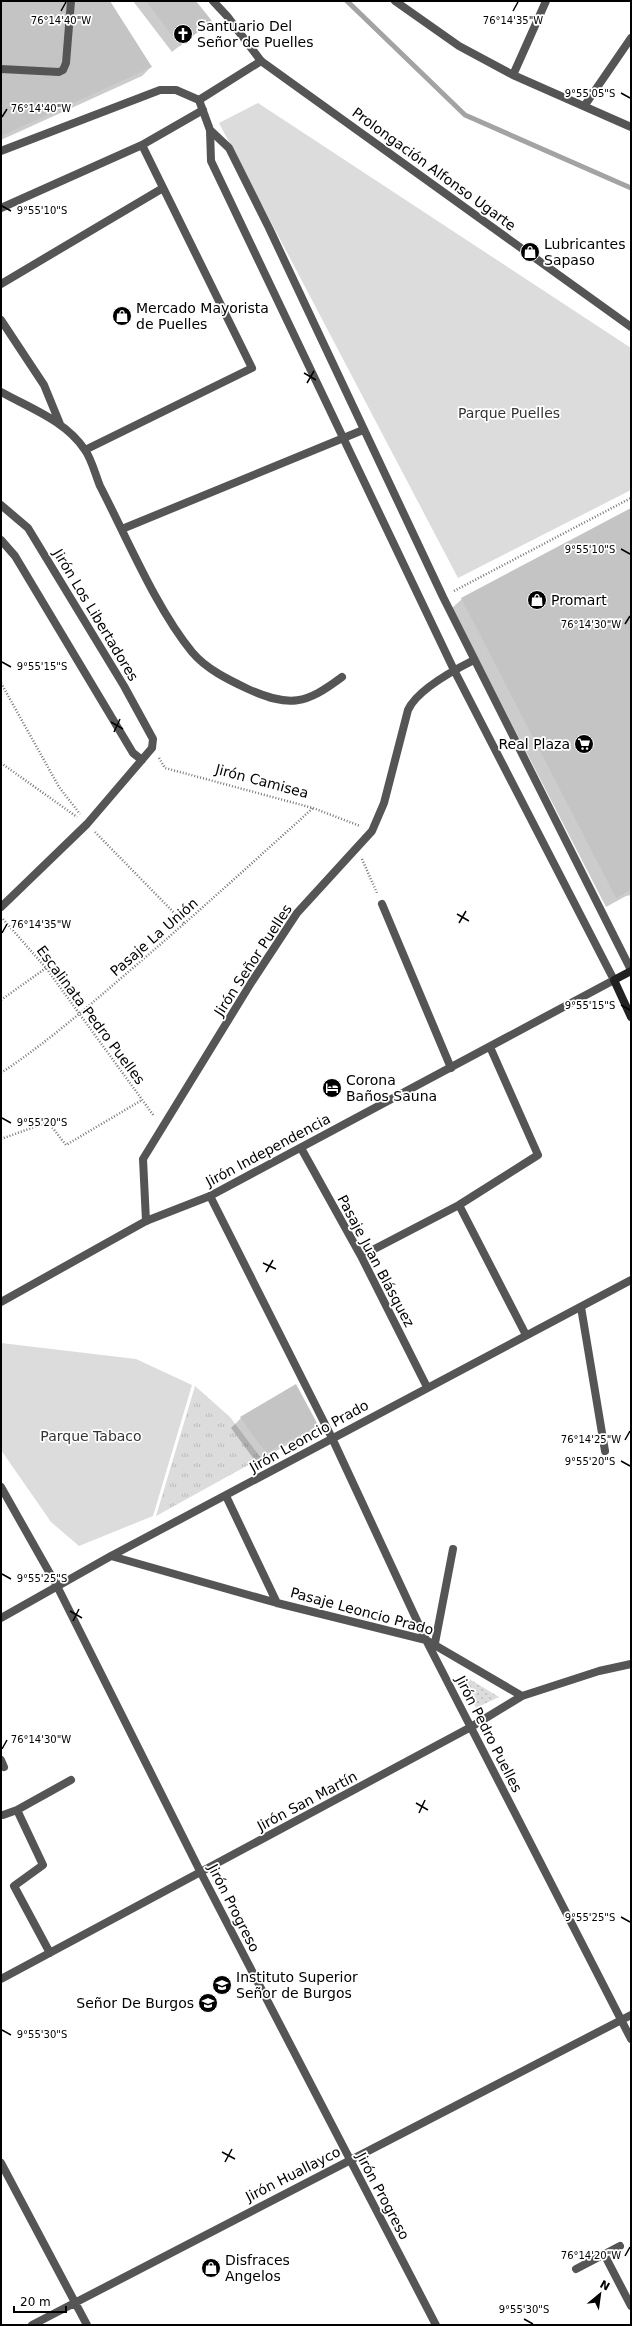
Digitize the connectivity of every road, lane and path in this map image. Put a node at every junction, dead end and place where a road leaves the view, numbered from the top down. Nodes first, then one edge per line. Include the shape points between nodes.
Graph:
1 (71, 1) edge
2 (213, 1) edge
3 (546, 1) edge
4 (396, 2) edge
5 (631, 38) edge
6 (261, 61) junction
7 (1, 70) edge
8 (513, 75) junction
9 (199, 100) junction
10 (584, 106) junction
11 (203, 110) junction
12 (631, 127) edge
13 (210, 130) junction
14 (142, 145) junction
15 (1, 151) edge
16 (163, 188) junction
17 (1, 208) edge
18 (1, 284) edge
19 (1, 320) edge
20 (631, 327) edge
21 (1, 392) edge
22 (60, 424) junction
23 (363, 430) junction
24 (344, 440) junction
25 (85, 450) junction
26 (631, 498) edge
27 (1, 505) edge
28 (122, 529) junction
29 (1, 540) edge
30 (443, 597) junction
31 (474, 660) junction
32 (454, 670) junction
33 (342, 677) dead end
34 (152, 748) junction
35 (142, 760) junction
36 (1, 764) edge
37 (313, 808) junction
38 (87, 824) junction
39 (372, 831) junction
40 (358, 849) junction
41 (382, 904) joint
42 (1, 907) edge
43 (1, 917) edge
44 (46, 968) junction
45 (631, 971) edge
46 (614, 980) junction
47 (1, 1000) edge
48 (79, 1014) junction
49 (631, 1016) edge
50 (490, 1047) junction
51 (451, 1068) junction
52 (1, 1073) edge
53 (142, 1100) junction
54 (163, 1127) junction
55 (1, 1139) edge
56 (301, 1148) junction
57 (210, 1196) junction
58 (459, 1205) junction
59 (146, 1221) junction
60 (361, 1256) junction
61 (631, 1280) edge
62 (1, 1302) edge
63 (582, 1307) junction
64 (526, 1335) junction
65 (427, 1387) junction
66 (332, 1438) junction
67 (605, 1451) dead end
68 (1, 1487) edge
69 (226, 1496) junction
70 (453, 1549) dead end
71 (111, 1556) junction
72 (57, 1586) junction
73 (276, 1602) junction
74 (1, 1618) edge
75 (426, 1640) junction
76 (435, 1643) junction
77 (631, 1664) edge
78 (522, 1696) junction
79 (471, 1727) junction
80 (71, 1780) dead end
81 (17, 1810) junction
82 (3, 1815) dead end
83 (201, 1874) junction
84 (50, 1953) junction
85 (1, 1979) edge
86 (631, 2015) edge
87 (621, 2020) junction
88 (631, 2039) edge
89 (349, 2160) junction
90 (1, 2163) edge
91 (620, 2246) dead end
92 (604, 2254) junction
93 (576, 2269) dead end
94 (76, 2302) junction
95 (631, 2306) edge
96 (32, 2325) edge
97 (87, 2325) edge
98 (436, 2325) edge

1 - 7 street via 66,63 63,70
2 - 6 street, Prolongación Alfonso Ugarte
3 - 8 street
4 - 8 street via 459,46
5 - 10 street
6 - 9 street
6 - 20 street, Prolongación Alfonso Ugarte
8 - 10 street
9 - 11 street
9 - 15 street via 176,90 160,90
10 - 12 street
11 - 13 street
11 - 14 street
13 - 23 street via 229,148
13 - 24 street via 212,161
14 - 16 street
14 - 17 street
16 - 18 street
16 - 25 street via 252,368
19 - 22 street via 44,385
21 - 22 street
22 - 25 street
23 - 24 street
23 - 30 street
24 - 28 street
24 - 32 street
25 - 28 street
26 - 30 path
27 - 34 street, Jirón Los Libertadores via 28,528 124,686 153,739
28 - 33 street via 174,625 193,653 213,670 263,696 294,702 321,693
29 - 35 street via 15,556 133,753
30 - 31 street
31 - 32 street, Jirón Señor Puelles
31 - 45 street
32 - 39 street, Jirón Señor Puelles via 413,700 410,705 384,803
32 - 46 street
34 - 35 street
34 - 37 path, Jirón Camisea via 165,768
35 - 38 street
36 - 38 path
37 - 39 path, Jirón Camisea
37 - 48 path, Pasaje La Unión via 185,924
38 - 42 street
39 - 40 street, Jirón Señor Puelles
40 - 41 path
40 - 54 street, Jirón Señor Puelles via 297,913
41 - 51 street
43 - 44 path, Escalinata Pedro Puelles
44 - 47 path
44 - 48 path, Escalinata Pedro Puelles
45 - 46 main road, Jirón Independencia
46 - 49 main road
46 - 50 street, Jirón Independencia
48 - 52 path, Pasaje La Unión
48 - 53 path, Escalinata Pedro Puelles
50 - 51 street, Jirón Independencia
50 - 58 street via 538,1155
51 - 56 street, Jirón Independencia
53 - 54 path, Escalinata Pedro Puelles
53 - 55 path via 66,1144 48,1122
54 - 59 street, Jirón Señor Puelles via 143,1159
56 - 57 street, Jirón Independencia
56 - 60 street, Pasaje Juan Blásquez
57 - 59 street, Jirón Independencia
57 - 66 street, Jirón Pedro Puelles
58 - 60 street
58 - 64 street
59 - 62 street, Jirón Independencia
60 - 65 street, Pasaje Juan Blásquez
61 - 63 street, Jirón Leoncio Prado
63 - 64 street, Jirón Leoncio Prado
63 - 67 street
64 - 65 street, Jirón Leoncio Prado
65 - 66 street, Jirón Leoncio Prado
66 - 69 street, Jirón Leoncio Prado
66 - 75 street, Jirón Pedro Puelles
68 - 72 street, Jirón Progreso
69 - 71 street, Jirón Leoncio Prado
69 - 73 street, Pasaje Leoncio Prado
70 - 76 street
71 - 72 street, Jirón Leoncio Prado
71 - 73 street, Pasaje Leoncio Prado
72 - 74 street, Jirón Leoncio Prado
72 - 83 street, Jirón Progreso
73 - 75 street, Pasaje Leoncio Prado
75 - 76 street, Pasaje Leoncio Prado
75 - 79 street, Jirón Pedro Puelles
76 - 78 street, Pasaje Leoncio Prado
77 - 78 street, Jirón San Martín via 599,1671
78 - 79 street, Jirón San Martín
79 - 83 street, Jirón San Martín
79 - 87 street, Jirón Pedro Puelles
80 - 81 street
81 - 82 street
81 - 84 street via 43,1865 14,1886
83 - 84 street, Jirón San Martín
83 - 89 street, Jirón Progreso
84 - 85 street, Jirón San Martín
86 - 87 street, Jirón Huallayco
87 - 88 street, Jirón Pedro Puelles
87 - 89 street, Jirón Huallayco
89 - 94 street, Jirón Huallayco
89 - 98 street, Jirón Progreso
90 - 94 street
91 - 92 street
92 - 93 street
92 - 95 street
94 - 96 street, Jirón Huallayco
94 - 97 street

